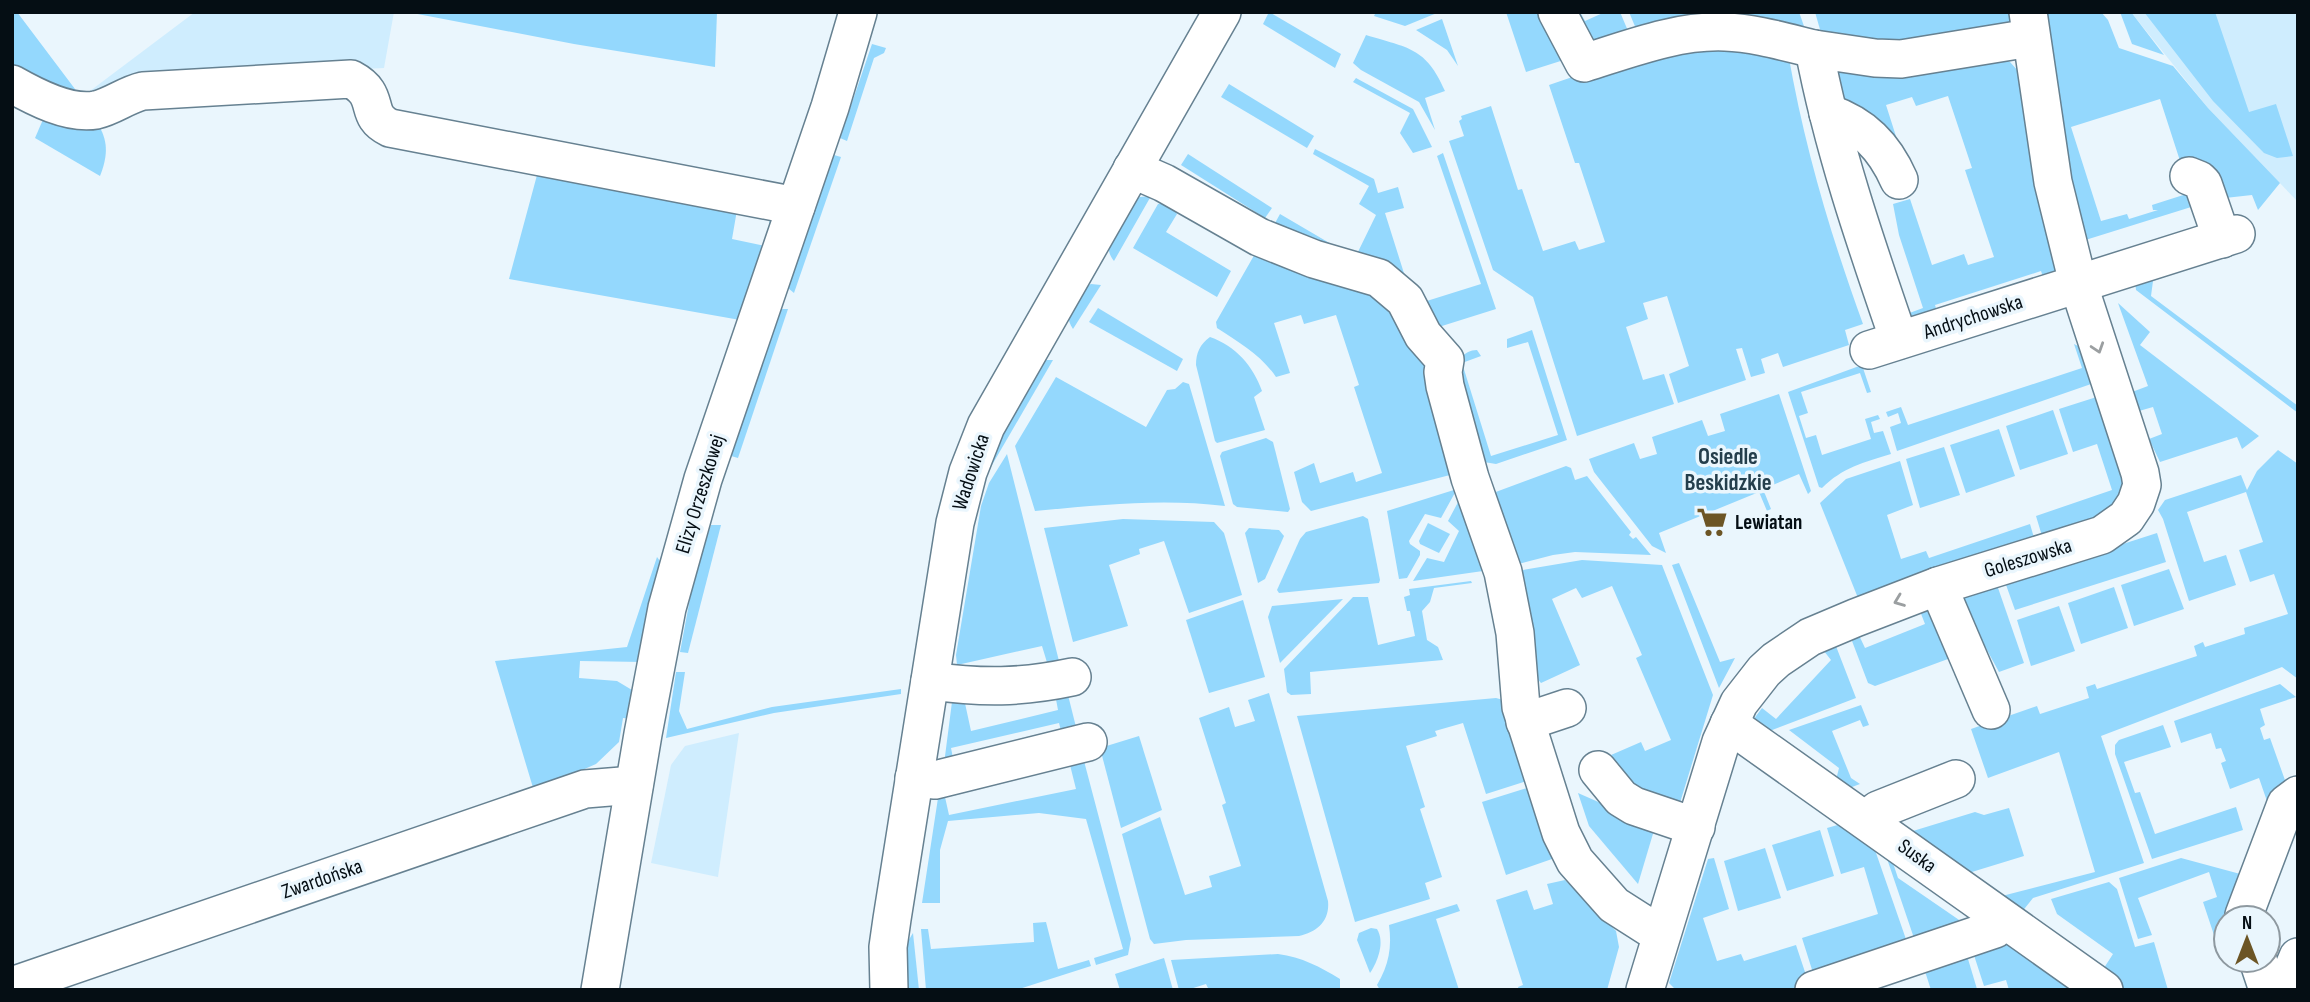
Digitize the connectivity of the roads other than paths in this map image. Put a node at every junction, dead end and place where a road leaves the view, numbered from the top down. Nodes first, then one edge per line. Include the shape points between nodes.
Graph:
1 (858, 12) edge
2 (1222, 12) edge
3 (1557, 12) edge
4 (2029, 25) edge
5 (1814, 49) junction
6 (12, 84) edge
7 (1828, 113) junction
8 (1132, 169) junction
9 (2189, 176) dead end
10 (1899, 180) dead end
11 (796, 206) junction
12 (2078, 283) junction
13 (1938, 586) junction
14 (1072, 677) dead end
15 (929, 681) junction
16 (1567, 708) dead end
17 (1991, 710) dead end
18 (1525, 722) junction
19 (1729, 724) junction
20 (1088, 742) dead end
21 (1598, 770) dead end
22 (914, 778) junction
23 (1956, 779) dead end
24 (634, 785) junction
25 (2298, 795) edge
26 (1866, 820) junction
27 (1696, 827) junction
28 (2248, 904) edge
29 (2004, 920) junction
30 (1661, 935) junction
31 (2298, 957) edge
32 (12, 986) edge
33 (600, 990) edge
34 (889, 990) edge
35 (1645, 990) edge
36 (1814, 990) edge
37 (2104, 990) edge
38 (2284, 990) edge

1 - 11 street, Elizy Orzeszkowej
2 - 8 street, Wadowicka
3 - 5 street via 1584,63 1673,37 1722,32
4 - 5 street via 1901,59
4 - 12 street, Goleszowska via 2053,182
5 - 7 street
6 - 11 street via 52,103 96,110 143,91 351,79 369,93 379,123 390,128
7 - 10 street via 1863,129 1887,156
7 - 12 street, Andrychowska via 1864,239 1884,345
8 - 15 street, Wadowicka via 982,437 968,472
8 - 18 street via 1259,237 1379,278 1405,300 1423,335 1445,360 1445,386 1503,572
9 - 12 street, Andrychowska via 2203,184 2229,236
11 - 24 street, Elizy Orzeszkowej via 684,544 667,608
12 -> 13 street, Goleszowska via 2140,474 2136,503 2126,518 2102,535
13 - 17 street
13 -> 19 street, Goleszowska via 1810,637 1776,660 1750,687
14 - 15 street via 1009,687
15 - 22 street, Wadowicka
16 - 18 street
18 - 30 street via 1561,833 1576,861 1614,905
19 - 26 street, Suska
19 - 27 street, Goleszowska
20 - 22 street via 935,780
21 - 27 street via 1621,798 1634,806
22 - 34 street, Wadowicka via 888,947
23 - 26 street via 1878,810
24 - 32 street, Zwardońska via 584,789
24 - 33 street, Elizy Orzeszkowej
25 - 28 street via 2286,804
26 - 29 street, Suska
27 - 30 street, Goleszowska
29 - 36 street via 1995,929
29 - 37 street, Suska
30 - 35 street, Goleszowska
31 - 38 street

